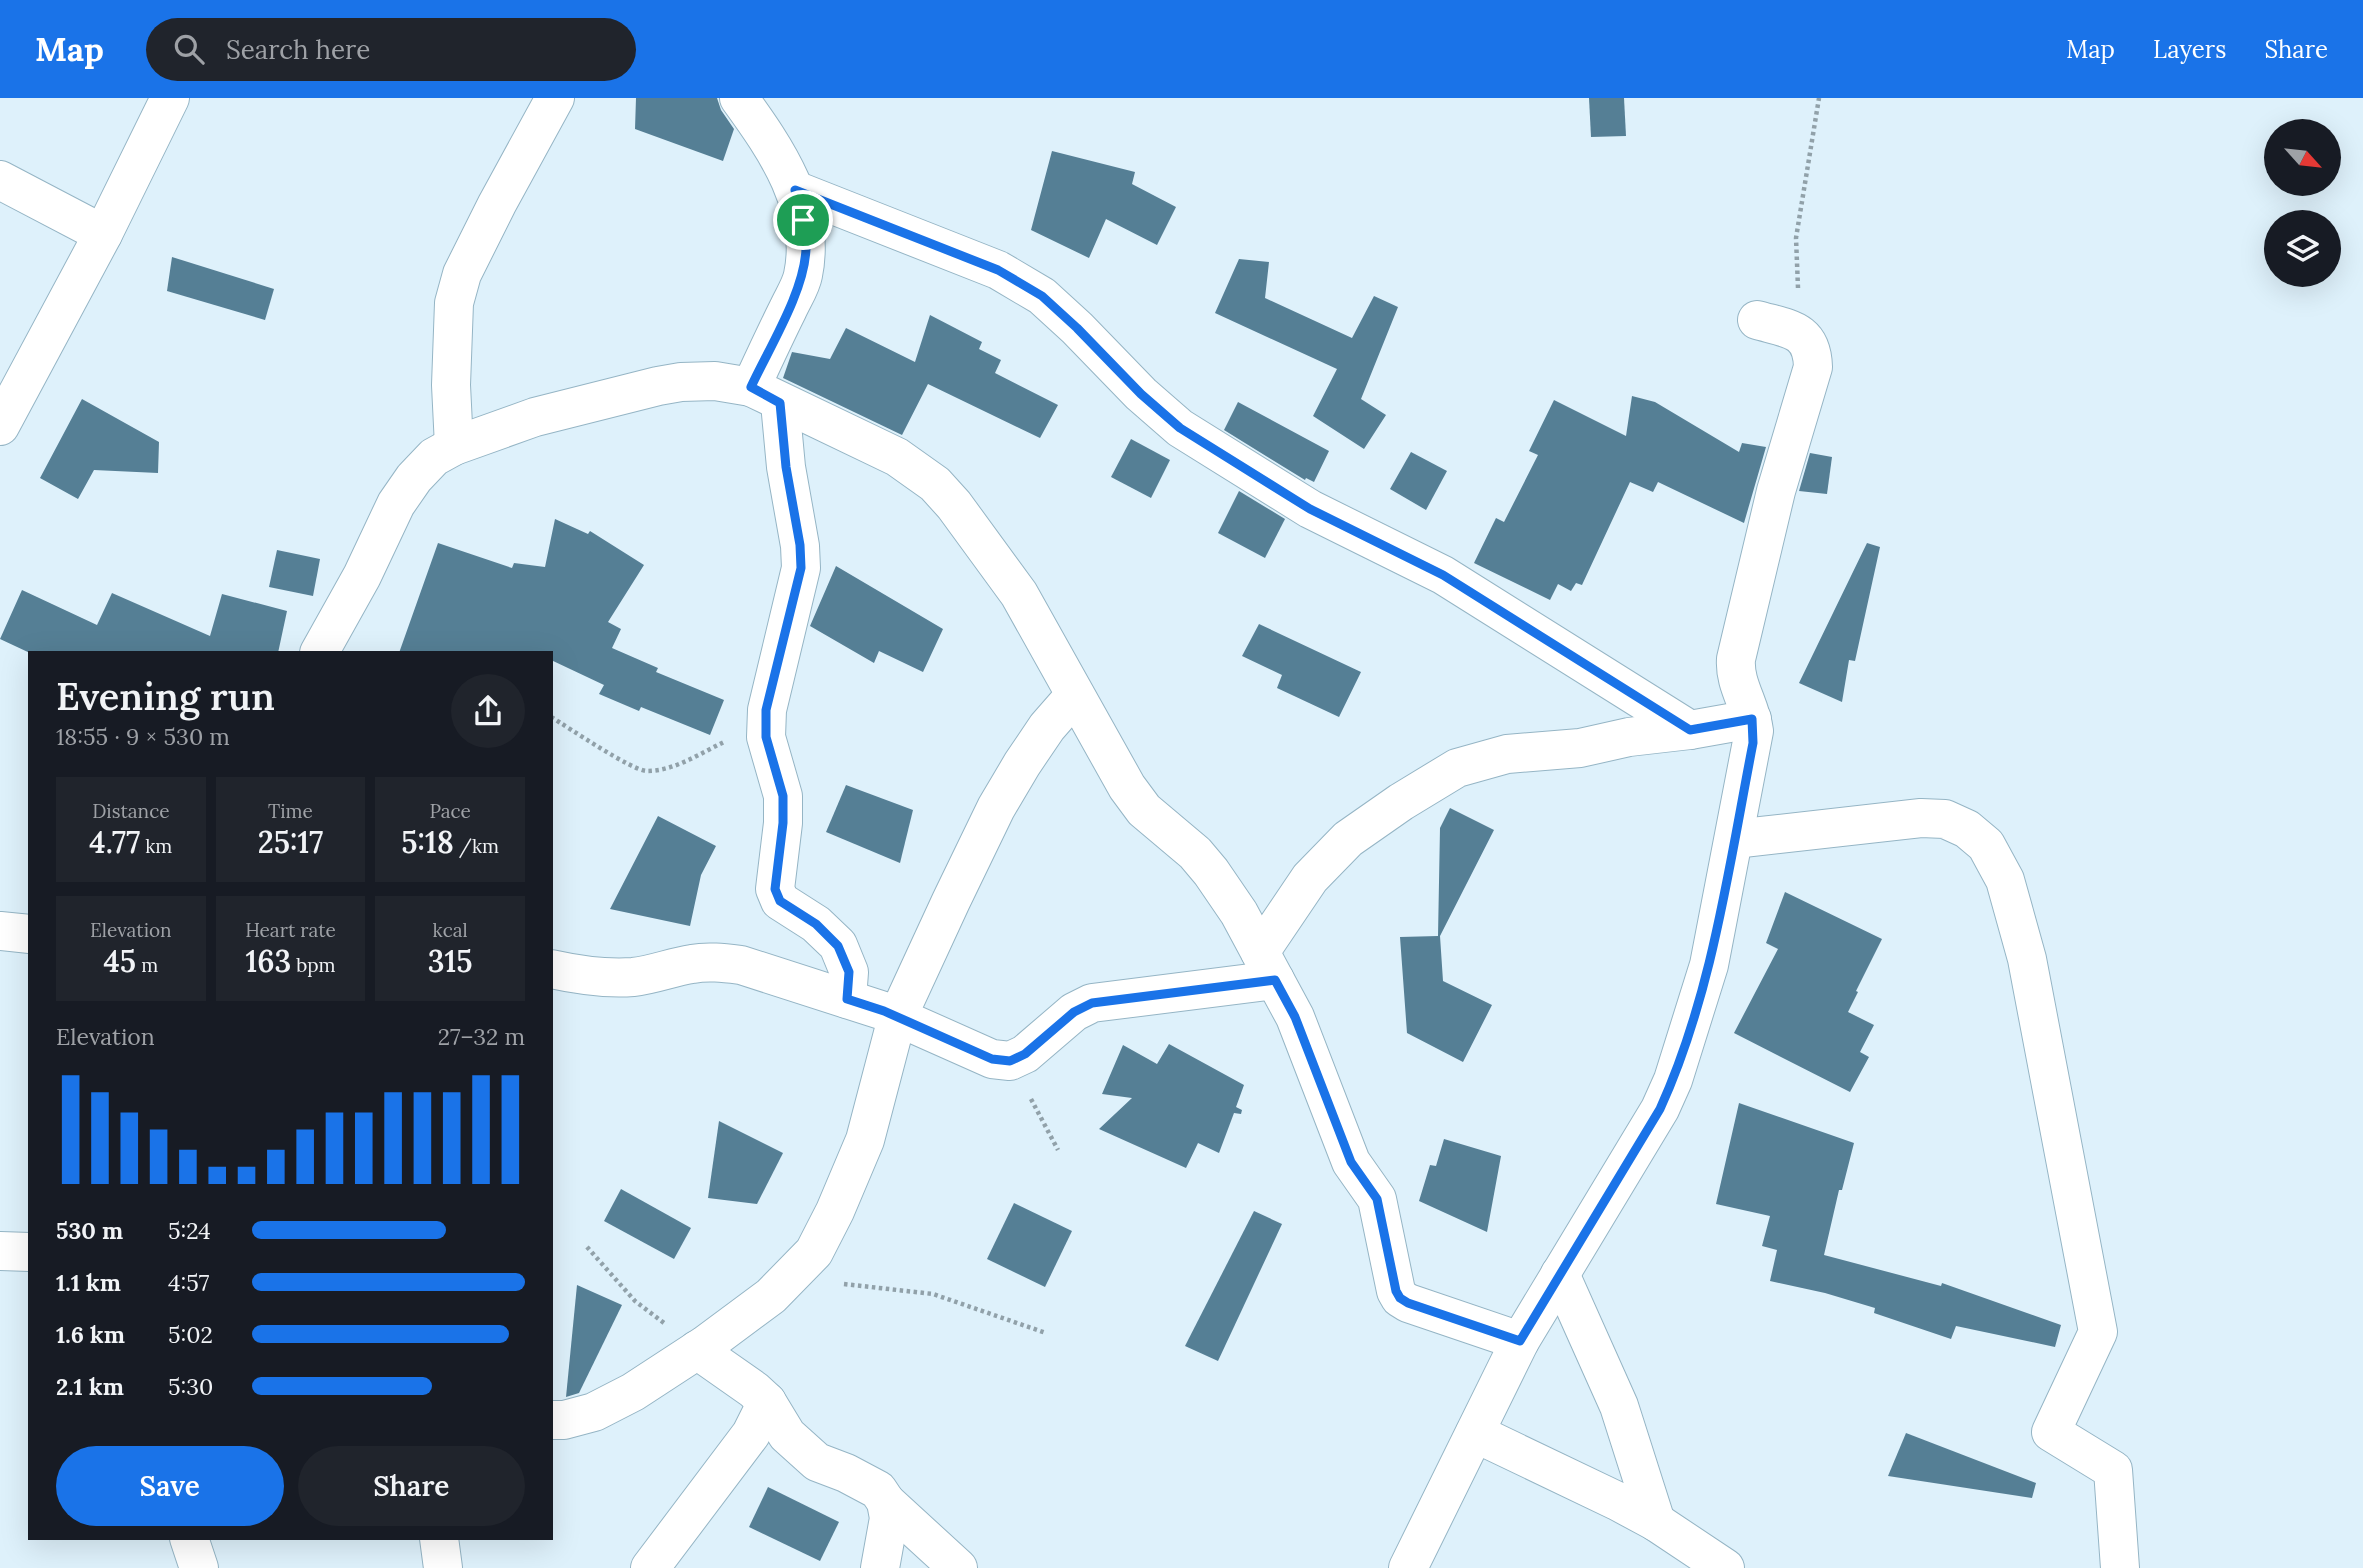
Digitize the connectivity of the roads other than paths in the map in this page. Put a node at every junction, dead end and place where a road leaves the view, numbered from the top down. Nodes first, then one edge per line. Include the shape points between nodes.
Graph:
1 (170, 98) edge
2 (555, 98) edge
3 (739, 98) edge
4 (0, 180) edge
5 (795, 190) junction
6 (103, 234) junction
7 (1757, 320) dead end
8 (765, 395) junction
9 (2, 417) edge
10 (454, 446) junction
11 (320, 651) edge
12 (1075, 695) junction
13 (1752, 719) junction
14 (1690, 730) junction
15 (1734, 839) junction
16 (0, 932) edge
17 (28, 934) edge
18 (1268, 966) junction
19 (553, 969) edge
20 (847, 999) junction
21 (897, 1018) junction
22 (0, 1251) edge
23 (28, 1252) edge
24 (1560, 1274) junction
25 (1520, 1341) junction
26 (697, 1350) junction
27 (767, 1402) junction
28 (553, 1420) edge
29 (1475, 1433) junction
30 (886, 1502) junction
31 (1656, 1522) junction
32 (190, 1540) edge
33 (439, 1540) edge
34 (199, 1568) edge
35 (443, 1568) edge
36 (650, 1568) edge
37 (880, 1568) edge
38 (958, 1568) edge
39 (1408, 1568) edge
40 (1725, 1568) edge
41 (2120, 1568) edge

1 - 6 street
2 - 10 street via 497,204 454,303
3 - 5 street via 779,156
4 - 6 street
5 - 8 street via 806,247 803,277
5 - 14 street via 998,270 1042,296 1180,428 1310,509 1443,575
6 - 9 street
7 - 13 street via 1792,330 1808,341 1813,368 1776,491 1736,659 1737,681
8 - 10 street via 715,381 681,382 535,417
8 - 12 street via 897,457 934,484 1019,594
8 - 20 street via 786,467 801,568 766,710 766,737 783,796 775,889 780,901 816,924 838,946 849,972
10 - 11 street via 434,457 396,504
12 - 18 street via 1127,788 1144,810 1195,853 1239,913
12 - 21 street via 1047,727 996,808
13 - 14 street
13 - 15 street via 1753,743
14 - 18 street via 1580,748 1507,754 1457,768 1348,839 1310,878
15 - 24 street via 1709,965 1673,1080
15 - 41 street via 1945,819 1986,845 2005,880 2027,959 2098,1332 2051,1432 2113,1470
16 - 17 street
18 - 21 street via 1092,1003 1010,1061 992,1059
18 - 25 street via 1295,1017 1351,1162 1377,1199 1400,1298
19 - 20 street via 634,977 719,962
20 - 21 street
21 - 26 street via 865,1140 814,1252 771,1296
22 - 23 street
24 - 25 street
24 - 31 street via 1619,1406
25 - 29 street
26 - 27 street
26 - 28 street via 594,1412
27 - 30 street via 802,1451 866,1482
27 - 36 street via 751,1434
29 - 31 street
29 - 39 street
30 - 37 street via 889,1518
30 - 38 street
31 - 40 street
32 - 34 street
33 - 35 street

